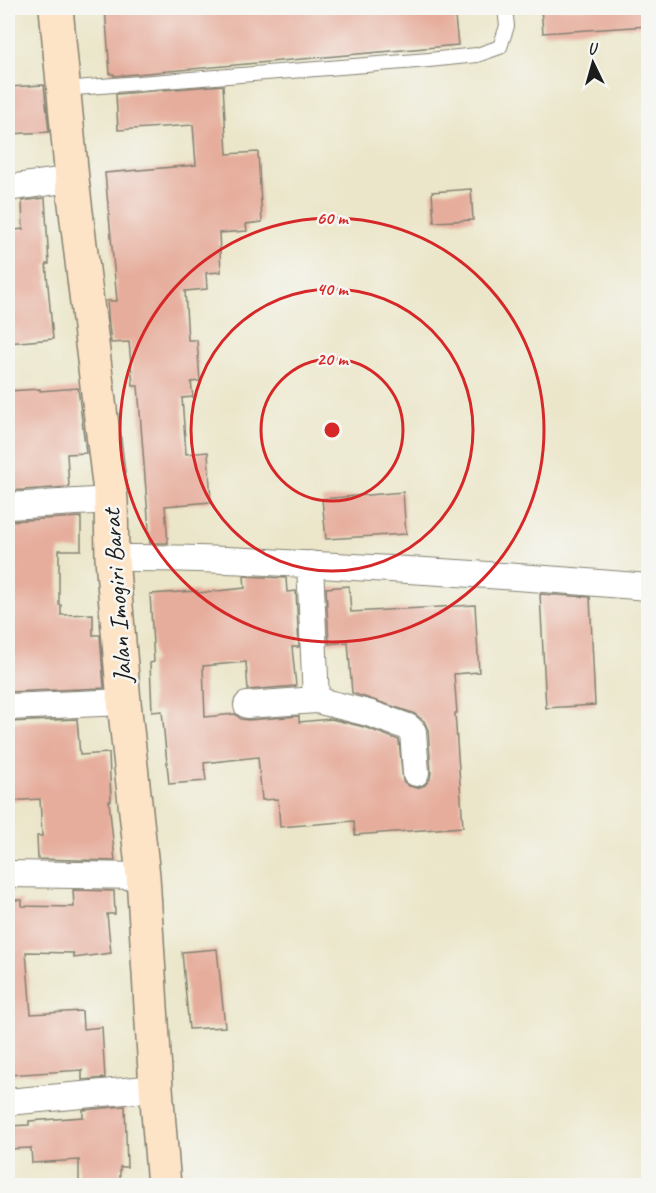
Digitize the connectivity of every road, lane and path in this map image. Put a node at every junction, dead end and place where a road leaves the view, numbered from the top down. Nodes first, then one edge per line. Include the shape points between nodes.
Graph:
1 (56, 8) edge
2 (505, 8) edge
3 (63, 89) junction
4 (72, 179) junction
5 (8, 188) edge
6 (111, 500) junction
7 (8, 506) edge
8 (112, 558) junction
9 (310, 564) junction
10 (648, 587) edge
11 (316, 700) junction
12 (124, 702) junction
13 (247, 705) dead end
14 (8, 707) edge
15 (416, 773) dead end
16 (8, 874) edge
17 (143, 876) junction
18 (156, 1088) junction
19 (8, 1102) edge
20 (164, 1185) edge

1 - 3 main road, Jalan Imogiri Barat
2 - 3 lane via 507,26 500,47 477,55
3 - 4 main road, Jalan Imogiri Barat
4 - 5 street
4 - 6 main road, Jalan Imogiri Barat
6 - 7 street
6 - 8 main road, Jalan Imogiri Barat
8 - 9 street
8 - 12 main road, Jalan Imogiri Barat
9 - 10 street
9 - 11 street
11 - 13 street
11 - 15 street via 408,728 413,732
12 - 14 street
12 - 17 main road, Jalan Imogiri Barat
16 - 17 street
17 - 18 main road, Jalan Imogiri Barat
18 - 19 street
18 - 20 main road, Jalan Imogiri Barat

